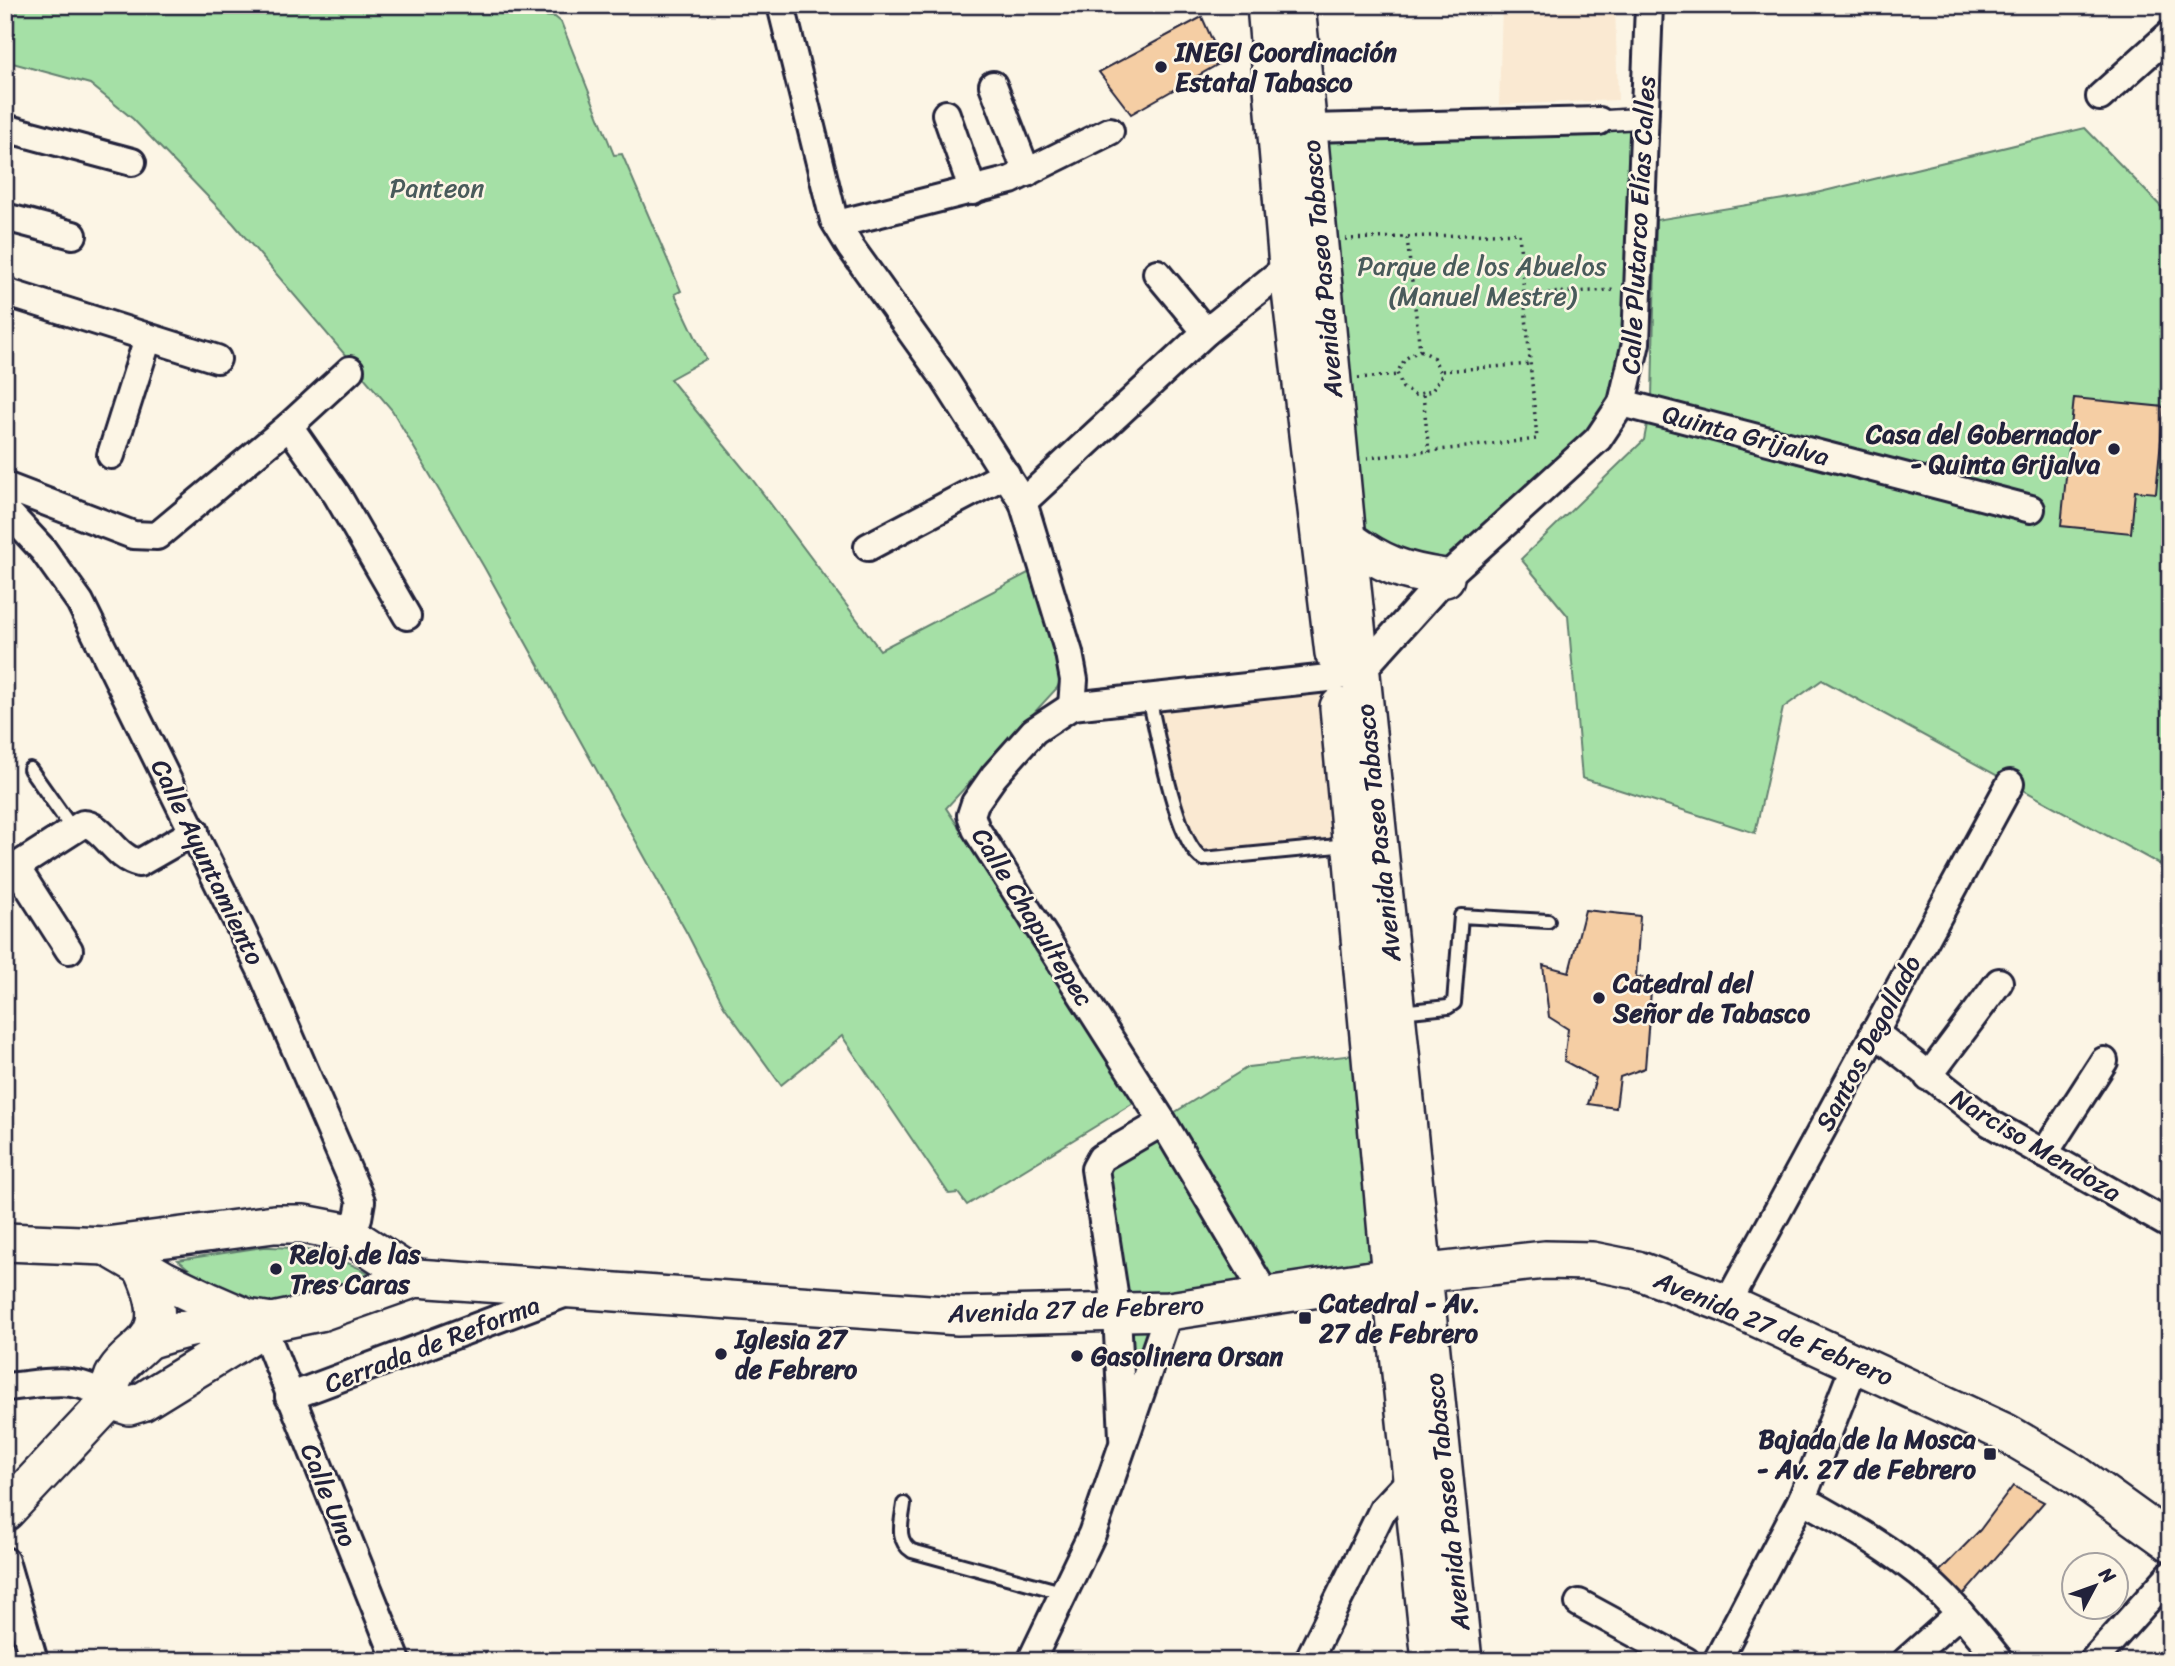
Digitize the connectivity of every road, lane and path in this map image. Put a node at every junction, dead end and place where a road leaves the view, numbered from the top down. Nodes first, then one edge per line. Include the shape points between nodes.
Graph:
1 (781, 5) edge
2 (1266, 5) edge
3 (1296, 5) edge
4 (1649, 5) edge
5 (2170, 34) edge
6 (993, 85) dead end
7 (2100, 97) dead end
8 (946, 114) dead end
9 (1646, 118) junction
10 (1599, 121) joint
11 (5, 128) edge
12 (1309, 128) junction
13 (1110, 131) dead end
14 (132, 162) dead end
15 (1027, 173) junction
16 (973, 191) junction
17 (5, 217) edge
18 (837, 224) junction
19 (73, 235) dead end
20 (1407, 237) junction
21 (1320, 240) junction
22 (1288, 266) junction
23 (1157, 273) dead end
24 (1639, 289) junction
25 (5, 292) edge
26 (1524, 294) junction
27 (1206, 332) junction
28 (148, 338) junction
29 (1419, 350) junction
30 (217, 359) dead end
31 (1530, 364) junction
32 (351, 370) dead end
33 (1441, 371) junction
34 (1398, 375) junction
35 (1332, 379) junction
36 (1423, 395) junction
37 (1622, 403) junction
38 (289, 426) junction
39 (1429, 453) junction
40 (111, 455) dead end
41 (1340, 461) junction
42 (1006, 474) junction
43 (5, 486) edge
44 (1023, 502) junction
45 (5, 509) edge
46 (2031, 509) dead end
47 (1347, 539) junction
48 (868, 547) dead end
49 (1445, 578) junction
50 (407, 616) dead end
51 (1349, 674) junction
52 (1149, 698) junction
53 (1072, 706) junction
54 (30, 769) dead end
55 (2010, 784) dead end
56 (73, 830) junction
57 (195, 831) junction
58 (1352, 845) junction
59 (11, 870) edge
60 (1548, 921) dead end
61 (69, 950) dead end
62 (1999, 982) dead end
63 (1397, 1013) junction
64 (1874, 1032) junction
65 (2104, 1061) dead end
66 (1928, 1077) junction
67 (1163, 1122) junction
68 (2044, 1154) junction
69 (2170, 1225) edge
70 (345, 1232) junction
71 (5, 1242) edge
72 (106, 1246) junction
73 (142, 1267) junction
74 (1408, 1275) junction
75 (416, 1278) junction
76 (574, 1290) junction
77 (1267, 1297) junction
78 (1727, 1304) junction
79 (1169, 1311) junction
80 (1117, 1312) junction
81 (267, 1325) junction
82 (147, 1340) junction
83 (1855, 1364) junction
84 (5, 1387) edge
85 (289, 1397) junction
86 (110, 1400) junction
87 (1124, 1437) junction
88 (1413, 1477) junction
89 (1802, 1499) junction
90 (904, 1504) dead end
91 (5, 1512) edge
92 (2170, 1542) edge
93 (5, 1561) edge
94 (2170, 1575) edge
95 (1066, 1593) junction
96 (1579, 1603) dead end
97 (1960, 1613) junction
98 (34, 1661) edge
99 (397, 1661) edge
100 (1031, 1661) edge
101 (1308, 1661) edge
102 (1431, 1661) edge
103 (1463, 1661) edge
104 (1686, 1661) edge
105 (1717, 1661) edge
106 (1906, 1661) edge
107 (2000, 1661) edge
108 (2093, 1661) edge

1 - 18 street
2 - 22 main road, Avenida Paseo Tabasco
3 - 12 main road, Avenida Paseo Tabasco
4 - 9 street, Calle Plutarco Elías Calles
5 - 7 street
6 - 15 street
8 - 16 street
9 - 10 street
9 - 24 street, Calle Plutarco Elías Calles
10 - 12 street
11 - 14 street
12 - 21 main road, Avenida Paseo Tabasco
13 - 15 street
15 - 16 street
16 - 18 street
17 - 19 street
18 - 42 street
20 - 21 path
20 - 26 path via 1519,233
20 - 29 path
21 - 35 main road, Avenida Paseo Tabasco
22 - 27 street
22 - 51 main road, Avenida Paseo Tabasco
23 - 27 street
24 - 26 path
24 - 37 street, Calle Plutarco Elías Calles via 1636,343
25 - 28 street
26 - 31 path
27 - 44 street
28 - 30 street
28 - 40 street
29 - 33 path via 1433,357
29 - 34 path via 1405,359
31 - 33 path
31 - 39 path via 1537,439
32 - 38 street
33 - 36 path via 1438,384
34 - 35 path
34 - 36 path via 1406,391
35 - 41 main road, Avenida Paseo Tabasco
36 - 39 path
37 - 46 street, Quinta Grijalva
37 - 49 street, Calle Plutarco Elías Calles via 1598,439
38 - 43 street via 151,538
38 - 50 street via 337,495
39 - 41 path
41 - 47 main road, Avenida Paseo Tabasco
42 - 44 street
42 - 48 street
44 - 53 street via 1066,641 1074,680
45 - 57 street, Calle Ayuntamiento via 73,591
47 - 49 main road via 1379,562 1407,573
47 - 51 main road, Avenida Paseo Tabasco
49 - 51 street, Calle Plutarco Elías Calles
51 - 52 street, Calle Chapultepec
51 - 58 main road, Avenida Paseo Tabasco
51 - 63 main road, Avenida Paseo Tabasco
52 - 53 street, Calle Chapultepec
52 - 58 lane via 1179,824 1197,855 1203,859
53 - 67 street, Calle Chapultepec via 1016,748 971,815
54 - 56 lane
55 - 64 street, Santos Degollado
56 - 57 street via 89,824 125,860 139,863
56 - 59 street
57 - 70 street, Calle Ayuntamiento via 357,1189 360,1212
58 - 74 main road, Avenida Paseo Tabasco
59 - 61 street
60 - 63 lane via 1461,916 1454,1003
62 - 66 street
63 - 74 main road, Avenida Paseo Tabasco
64 - 66 street, Narciso Mendoza
64 - 78 street, Santos Degollado
65 - 68 street
66 - 68 street, Narciso Mendoza via 1990,1123
67 - 77 street, Calle Chapultepec
67 - 80 street via 1101,1158 1095,1169
68 - 69 street, Narciso Mendoza
70 - 72 main road, Avenida 27 de Febrero via 274,1224
70 - 75 main road, Avenida 27 de Febrero
71 - 72 main road, Avenida 27 de Febrero
72 - 73 main road, Avenida 27 de Febrero
73 - 81 main road, Avenida 27 de Febrero
73 - 82 main road via 157,1304 157,1318
74 - 77 main road, Avenida 27 de Febrero
74 - 78 main road, Avenida 27 de Febrero via 1545,1260 1592,1261 1637,1270
74 - 88 main road, Avenida Paseo Tabasco
74 - 103 main road, Avenida Paseo Tabasco
75 - 76 main road, Avenida 27 de Febrero
75 - 81 main road, Avenida 27 de Febrero via 320,1312
76 - 80 main road, Avenida 27 de Febrero via 958,1316
76 - 85 street, Cerrada de Reforma
77 - 79 main road, Avenida 27 de Febrero
78 - 83 main road, Avenida 27 de Febrero
79 - 80 main road, Avenida 27 de Febrero
79 - 87 street
80 - 87 street
81 - 82 main road via 213,1323
81 - 85 street, Calle Uno
81 - 86 main road via 142,1402 129,1406
82 - 86 main road via 116,1371 109,1384
83 - 89 street
83 - 92 main road, Avenida 27 de Febrero via 2029,1446
84 - 86 street via 78,1382 95,1387
85 - 99 street, Calle Uno
86 - 91 main road
87 - 95 street via 1092,1534
88 - 101 street via 1383,1509
88 - 102 main road, Avenida Paseo Tabasco
89 - 97 street via 1903,1561
89 - 105 street
90 - 95 lane via 900,1537 912,1551
93 - 98 street
94 - 108 street
95 - 100 street
96 - 104 street
97 - 106 street
97 - 107 street

